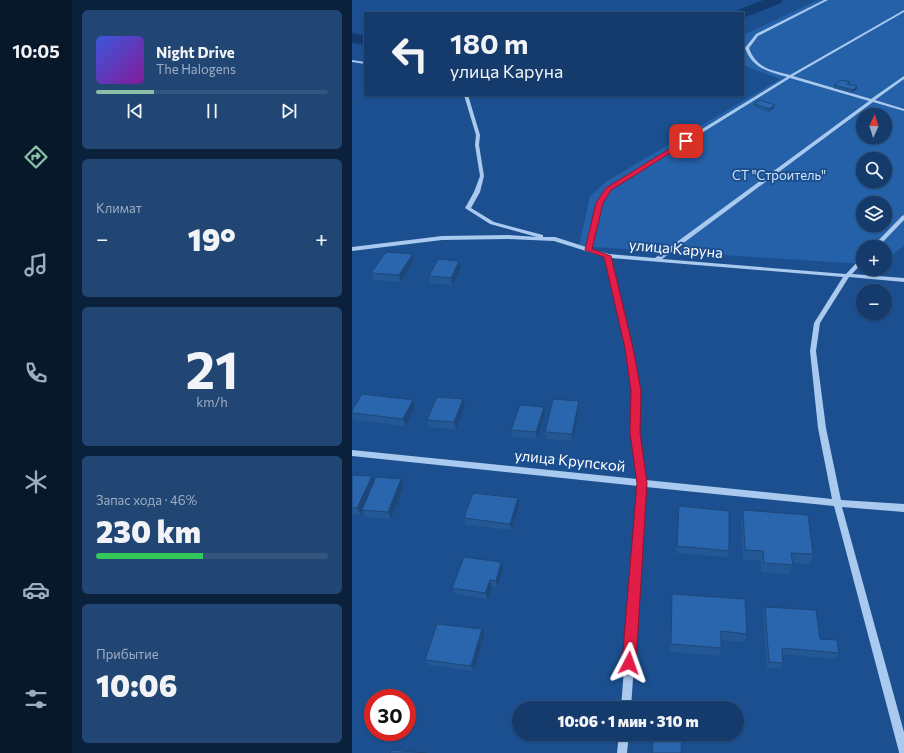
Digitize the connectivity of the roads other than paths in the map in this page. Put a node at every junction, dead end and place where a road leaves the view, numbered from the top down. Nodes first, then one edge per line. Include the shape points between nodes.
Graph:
1 (826, 0) edge
2 (904, 11) edge
3 (352, 61) edge
4 (364, 64) edge
5 (904, 77) edge
6 (789, 78) junction
7 (466, 96) edge
8 (871, 101) junction
9 (904, 110) edge
10 (904, 217) edge
11 (555, 239) junction
12 (881, 240) edge
13 (352, 249) edge
14 (588, 250) junction
15 (608, 256) junction
16 (656, 260) junction
17 (856, 266) edge
18 (847, 276) junction
19 (904, 280) edge
20 (352, 452) edge
21 (642, 483) junction
22 (837, 503) junction
23 (904, 508) edge
24 (626, 701) edge
25 (623, 741) edge
26 (904, 752) edge
27 (622, 753) edge

1 - 6 street via 757,35 746,48 756,64
2 - 6 street
3 - 4 street
5 - 8 street
6 - 8 street
6 - 14 street via 608,189 600,203
7 - 11 street via 478,135 482,176 468,208 492,223
8 - 9 street
8 - 16 street
10 - 12 street
11 - 13 street, улица Каруна via 442,238
11 - 14 street, улица Каруна
14 - 15 street, улица Каруна
15 - 16 street, улица Каруна
15 - 21 street via 636,391 635,433
16 - 18 street, улица Каруна
17 - 18 street
18 - 19 street, улица Каруна
18 - 22 street via 817,323 813,351 822,428
20 - 21 street, улица Крупской
21 - 22 street, улица Крупской
21 - 24 street
22 - 23 street, улица Крупской
22 - 26 street
25 - 27 street

